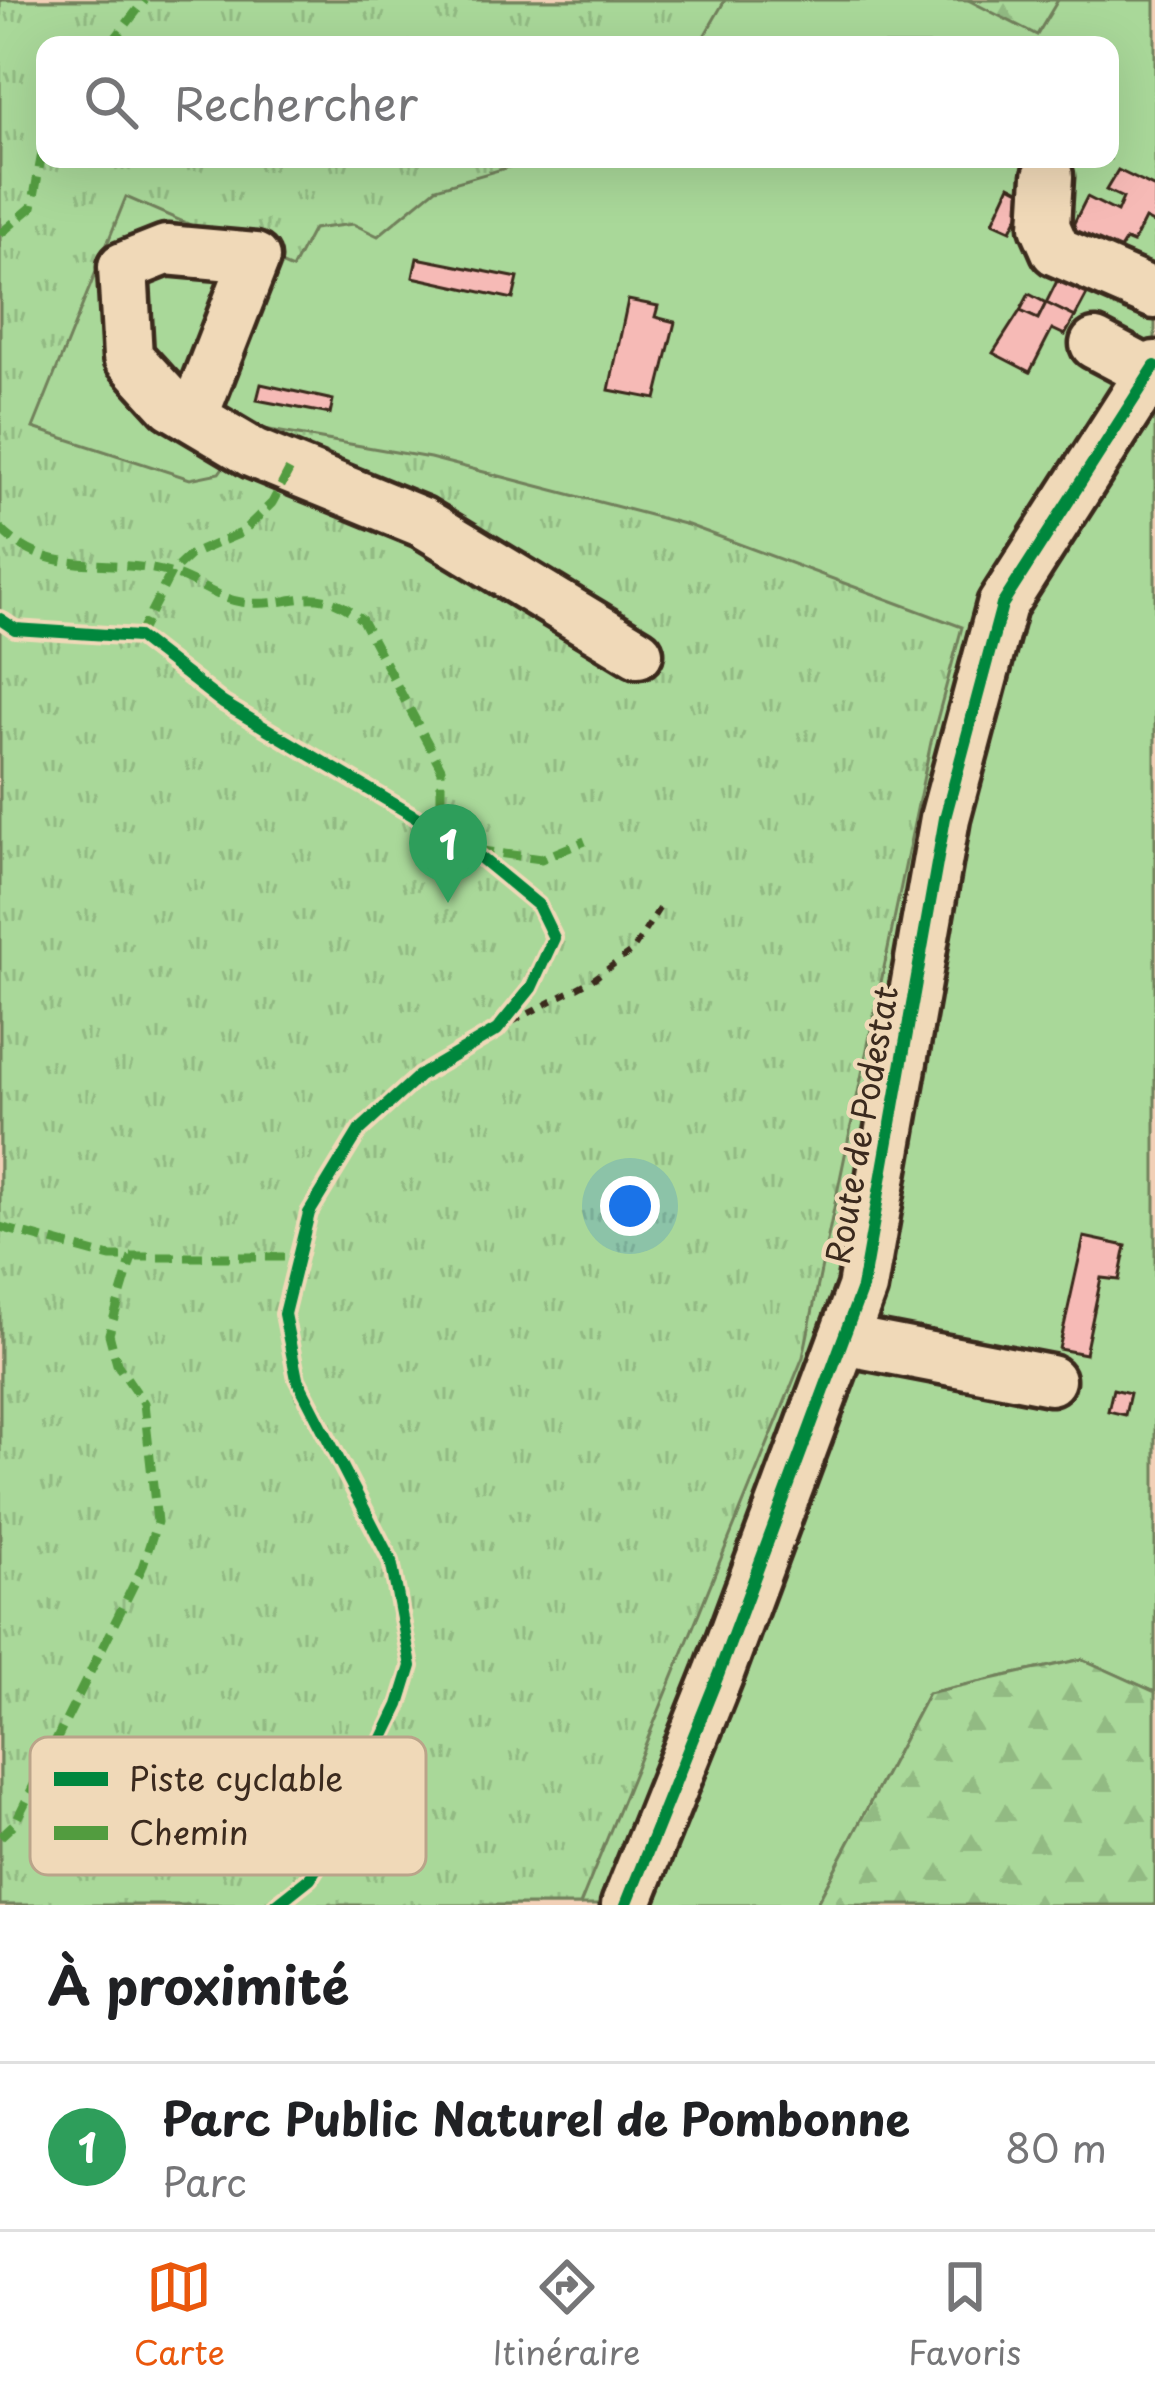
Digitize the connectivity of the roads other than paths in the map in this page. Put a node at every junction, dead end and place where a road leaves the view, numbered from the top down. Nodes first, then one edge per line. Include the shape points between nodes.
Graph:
1 (1048, 176) dead end
2 (1155, 294) edge
3 (1095, 344) dead end
4 (1153, 369) edge
5 (193, 418) dead end
6 (638, 652) dead end
7 (843, 1340) junction
8 (1050, 1380) dead end
9 (626, 1905) edge

1 - 2 street via 1045,226 1056,251
3 - 4 street
4 - 7 street, Route de Podestat via 1002,605 945,818 862,1288
5 - 6 street via 253,453 422,522
7 - 8 street
7 - 9 street, Route de Podestat

